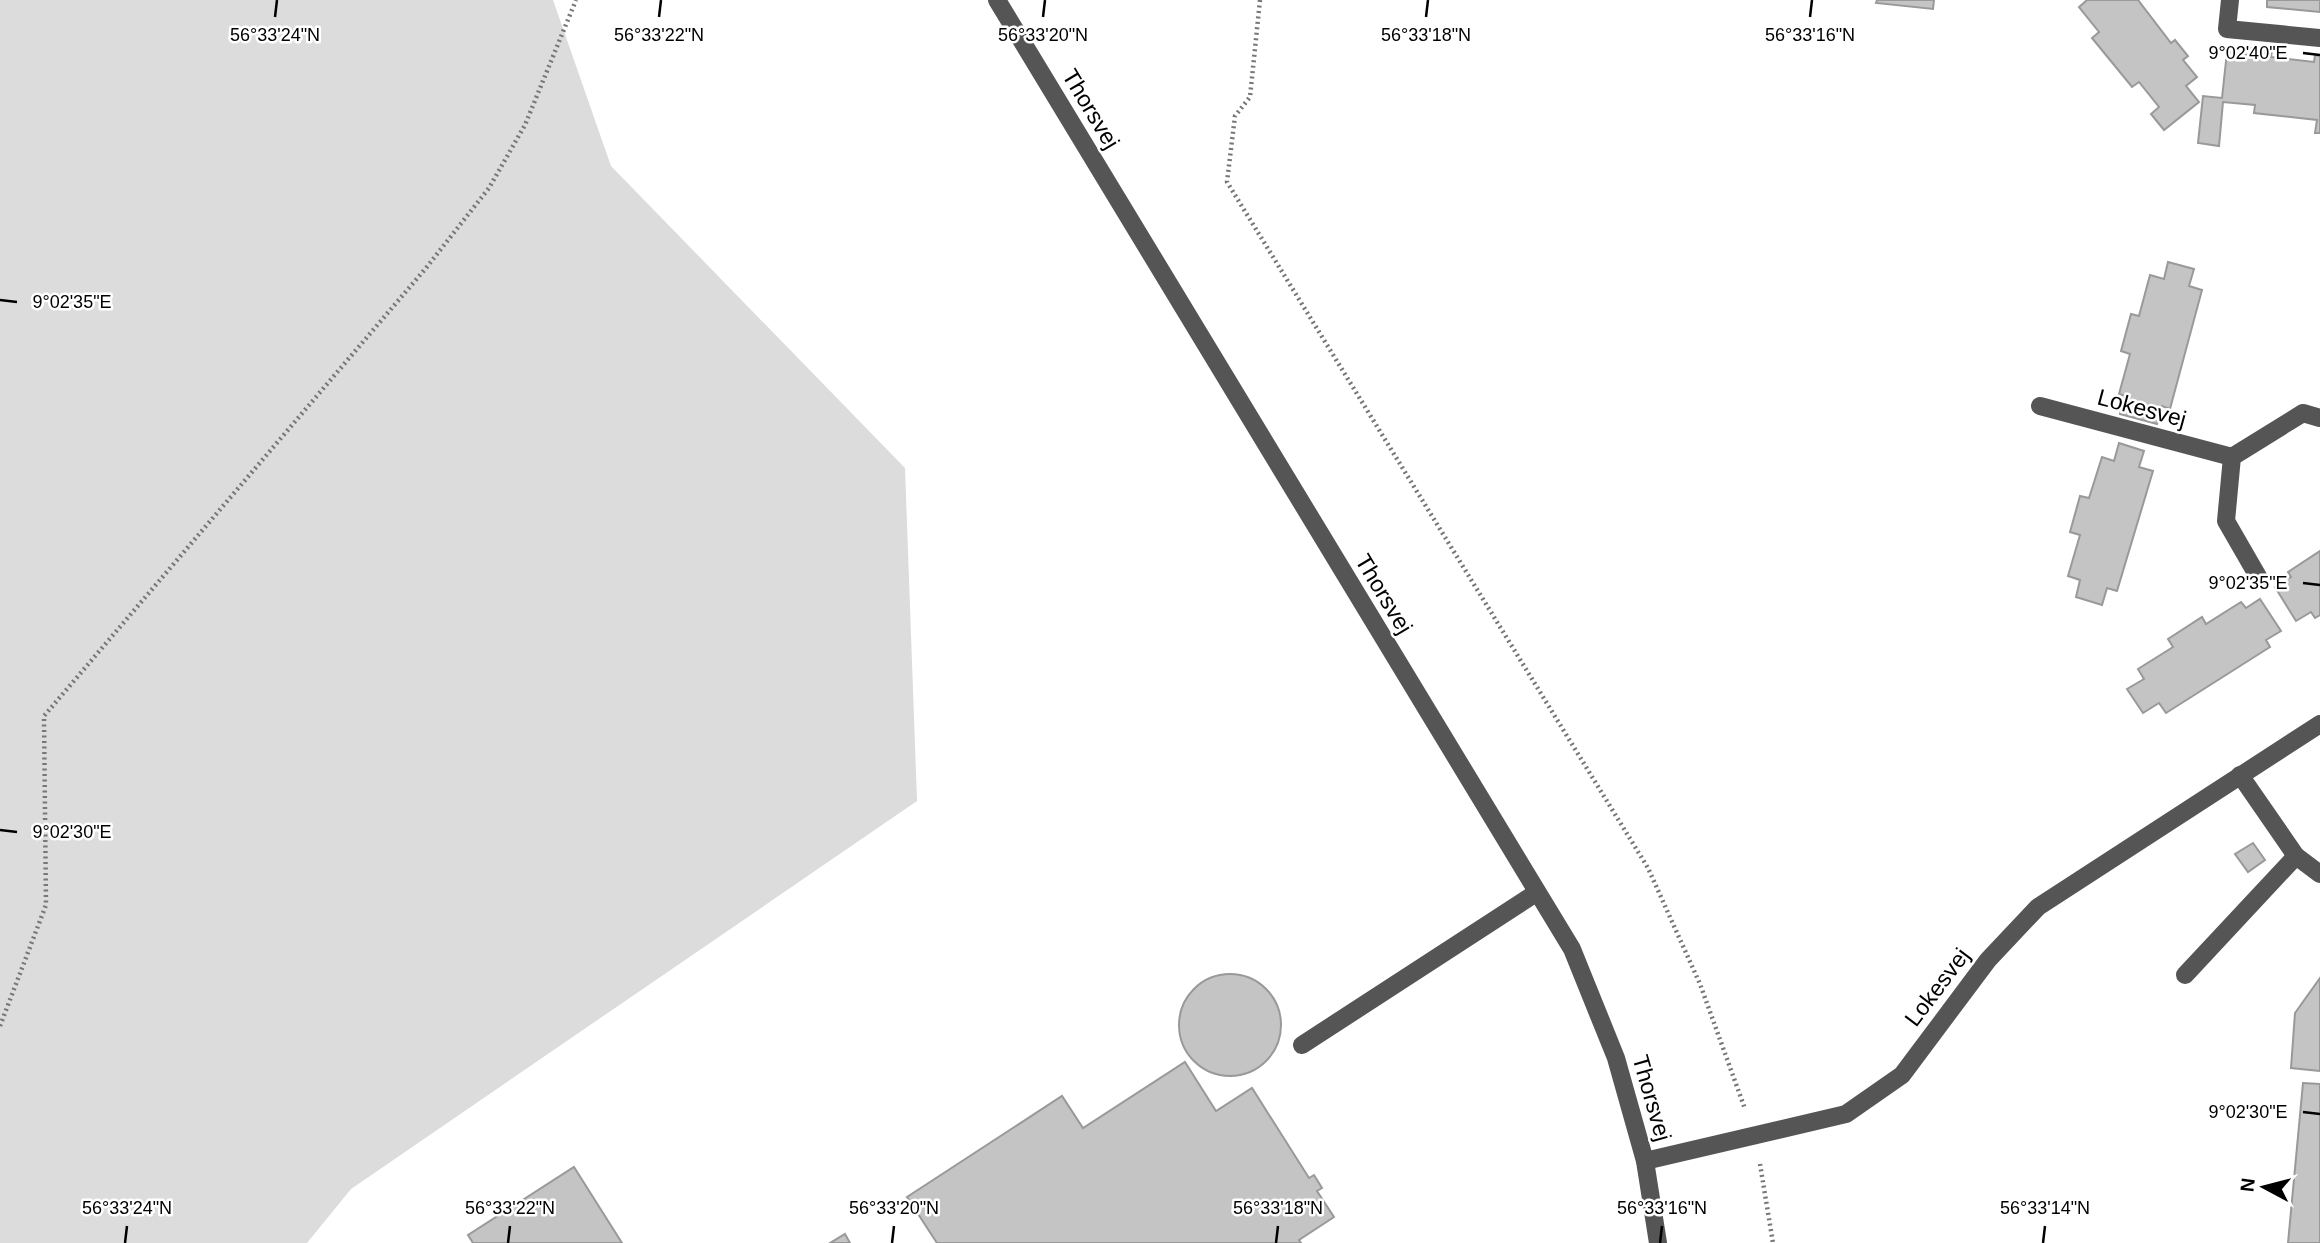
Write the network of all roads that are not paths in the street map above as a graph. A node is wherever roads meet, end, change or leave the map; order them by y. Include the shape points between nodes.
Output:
1 (997, 0) edge
2 (2230, 0) edge
3 (2320, 38) edge
4 (2040, 406) dead end
5 (2320, 418) edge
6 (2232, 457) junction
7 (2260, 580) dead end
8 (2320, 724) edge
9 (2240, 775) junction
10 (2296, 856) junction
11 (2320, 874) edge
12 (1536, 893) junction
13 (2185, 975) dead end
14 (1302, 1045) dead end
15 (1645, 1161) junction
16 (1658, 1243) edge

1 - 12 street, Thorsvej
2 - 3 street via 2227,29
4 - 6 street, Lokesvej
5 - 6 street via 2303,413
6 - 7 street via 2226,521
8 - 9 street, Lokesvej
9 - 10 street
9 - 15 street, Lokesvej via 2038,906 1987,960 1902,1075 1846,1114
10 - 11 street
10 - 13 street
12 - 14 street
12 - 15 street, Thorsvej via 1572,949 1611,1046
15 - 16 street, Thorsvej

